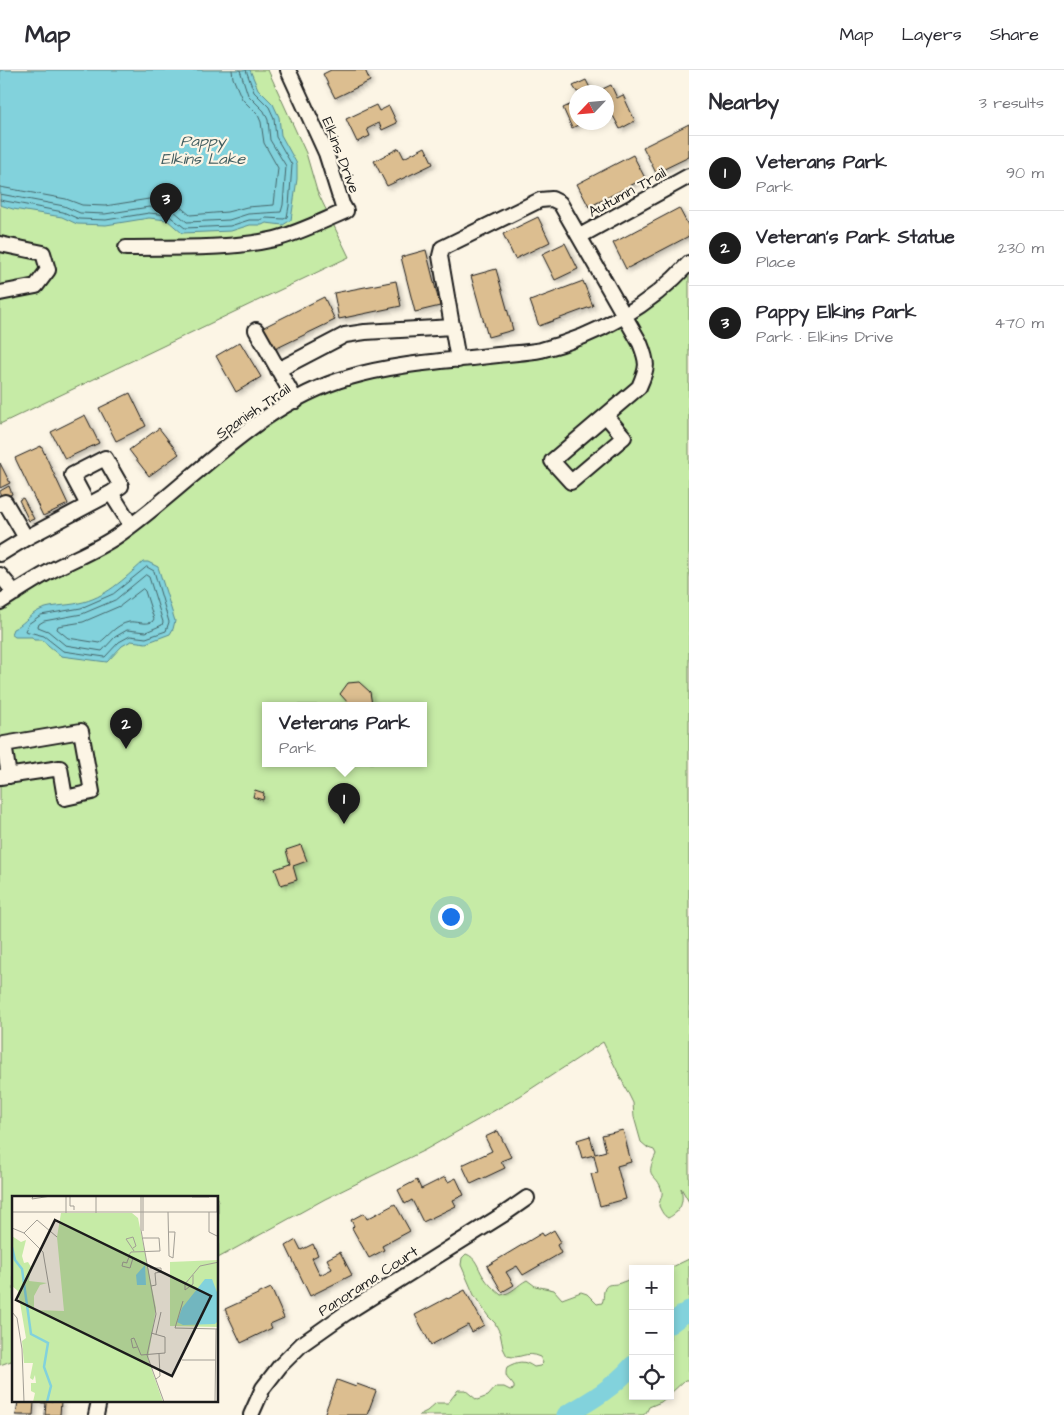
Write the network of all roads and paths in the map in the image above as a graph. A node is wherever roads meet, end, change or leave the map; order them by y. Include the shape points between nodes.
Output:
1 (288, 70) edge
2 (689, 176) edge
3 (580, 236) junction
4 (0, 244) edge
5 (126, 248) dead end
6 (689, 263) edge
7 (0, 292) edge
8 (624, 316) junction
9 (453, 327) junction
10 (256, 330) dead end
11 (458, 360) junction
12 (278, 370) junction
13 (296, 400) junction
14 (610, 412) junction
15 (111, 493) junction
16 (0, 504) edge
17 (88, 505) junction
18 (131, 525) junction
19 (26, 538) junction
20 (0, 554) edge
21 (0, 575) edge
22 (15, 593) junction
23 (0, 602) edge
24 (4, 776) edge
25 (527, 1198) dead end
26 (99, 1402) edge
27 (96, 1415) edge
28 (251, 1415) edge

1 - 5 street, Elkins Drive via 326,153 346,211 303,230 258,242
2 - 3 street, Autumn Trail
3 - 8 street
3 - 9 street via 560,203 547,198 446,245 440,256
4 - 7 street via 43,253 48,270 36,286
6 - 8 street, Spanish Trail via 652,298
8 - 11 street, Spanish Trail via 596,331 540,350
8 - 14 street via 646,358 645,372 638,387
9 - 11 street
9 - 12 street via 345,335
10 - 12 street
11 - 13 street, Spanish Trail via 387,367 348,377
12 - 13 street
13 - 18 street, Spanish Trail via 231,443
14 - 14 street via 552,461 571,482 624,437
15 - 17 street
15 - 17 street via 121,486 105,458 72,475
15 - 18 street
16 - 19 street via 5,502
17 - 19 street
18 - 22 street, Spanish Trail
19 - 20 street
21 - 22 street
22 - 23 street, Spanish Trail
24 - 24 street via 60,768 65,798 92,792 81,731 4,744
25 - 28 street, Panorama Court via 302,1344 263,1388
26 - 27 street

